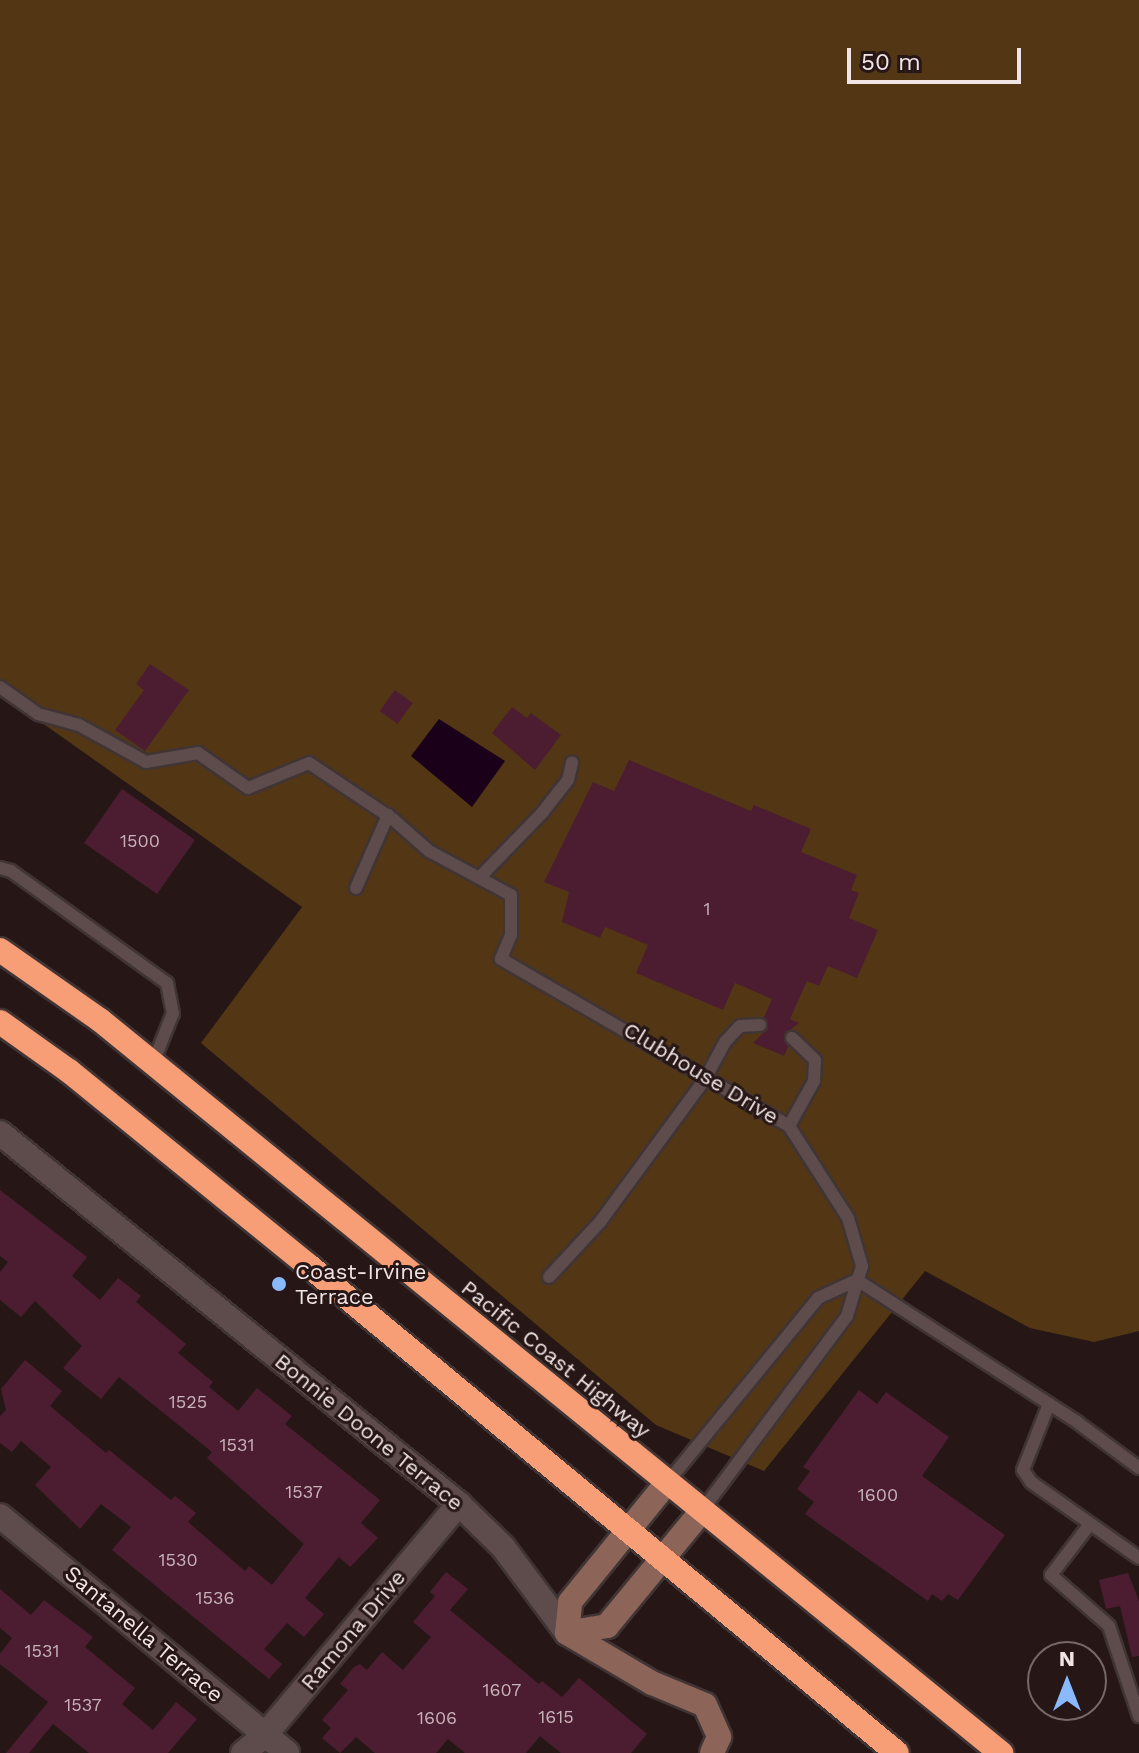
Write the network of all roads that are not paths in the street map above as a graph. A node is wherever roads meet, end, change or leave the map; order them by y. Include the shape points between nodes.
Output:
1 (0, 687) edge
2 (572, 762) dead end
3 (388, 815) junction
4 (0, 868) edge
5 (481, 876) junction
6 (356, 888) dead end
7 (0, 950) edge
8 (0, 1022) edge
9 (760, 1025) dead end
10 (792, 1038) dead end
11 (153, 1063) junction
12 (705, 1079) junction
13 (789, 1126) junction
14 (0, 1133) edge
15 (549, 1277) dead end
16 (857, 1280) junction
17 (1049, 1404) junction
18 (1139, 1468) edge
19 (666, 1484) junction
20 (459, 1504) junction
21 (701, 1512) junction
22 (0, 1516) edge
23 (1090, 1524) junction
24 (626, 1534) junction
25 (1139, 1558) edge
26 (663, 1562) junction
27 (567, 1633) junction
28 (1139, 1716) edge
29 (265, 1735) junction
30 (716, 1745) edge
31 (243, 1753) edge
32 (287, 1753) edge
33 (897, 1753) edge
34 (1001, 1753) edge

1 - 3 lane via 38,714 79,725 146,762 198,753 248,788 309,763
2 - 5 lane via 568,780 542,813
3 - 5 lane via 429,851
3 - 6 lane
4 - 11 lane via 167,983 173,1013
5 - 12 lane, Clubhouse Drive via 511,895 511,935 501,959
7 - 11 highway, Pacific Coast Highway
8 - 24 highway via 69,1071 309,1266
9 - 12 lane via 740,1026
10 - 13 lane via 815,1060 814,1081
11 - 19 highway, Pacific Coast Highway
12 - 13 lane, Clubhouse Drive
12 - 15 lane via 600,1222
13 - 16 lane, Clubhouse Drive via 859,1241 862,1266
14 - 20 street, Bonnie Doone Terrace
16 - 17 lane
16 - 19 lane via 818,1298
16 - 21 lane, Clubhouse Drive via 847,1316
17 - 18 lane
17 - 23 lane via 1023,1470 1031,1482
19 - 21 highway, Pacific Coast Highway
19 - 24 street
20 - 27 street, Bonnie Doone Terrace via 503,1547
20 - 29 street, Ramona Drive
21 - 26 street, Clubhouse Drive
21 - 34 highway, Pacific Coast Highway
22 - 29 street, Santanella Terrace
23 - 25 lane
23 - 28 lane via 1051,1575 1109,1626
24 - 26 highway
24 - 27 street via 570,1602
26 - 27 street, Clubhouse Drive via 607,1626
26 - 33 highway
27 - 30 street, Bonnie Doone Terrace via 652,1683 705,1705
29 - 31 street, Ramona Drive
29 - 32 street, Santanella Terrace

